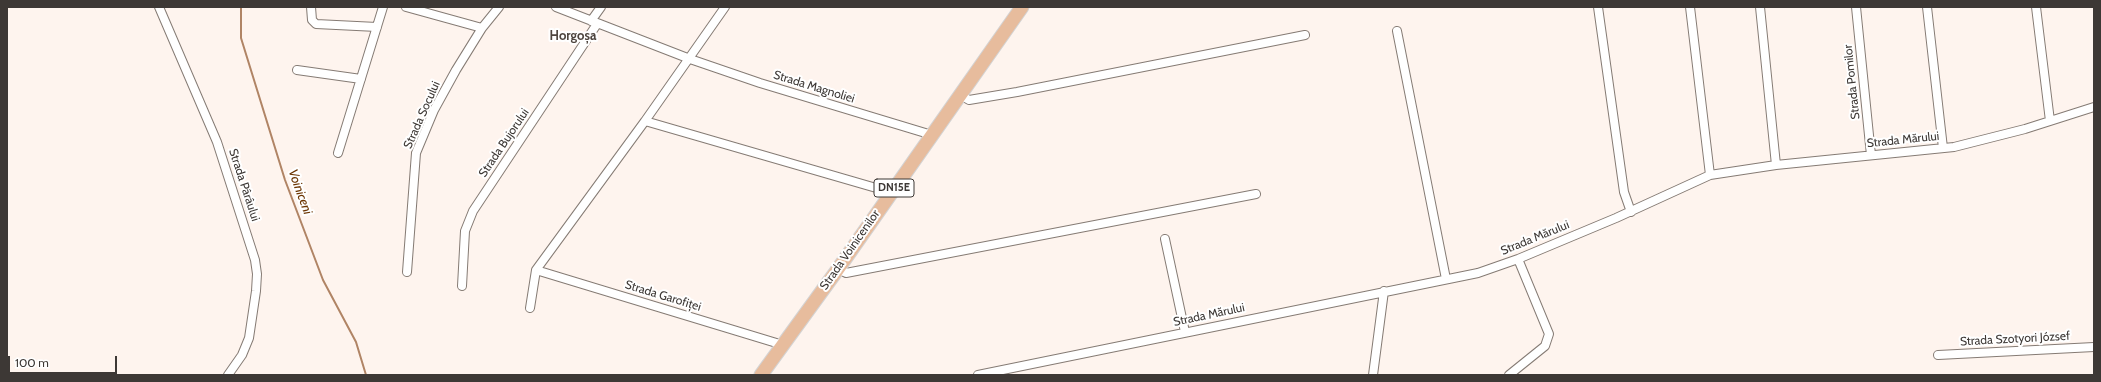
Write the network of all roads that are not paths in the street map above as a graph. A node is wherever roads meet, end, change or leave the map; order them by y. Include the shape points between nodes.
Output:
1 (159, 7) edge
2 (311, 7) edge
3 (383, 7) edge
4 (406, 7) edge
5 (499, 7) edge
6 (556, 7) edge
7 (601, 7) edge
8 (725, 7) edge
9 (1022, 7) edge
10 (1598, 7) edge
11 (1690, 7) edge
12 (1760, 7) edge
13 (1856, 7) edge
14 (1927, 7) edge
15 (2036, 7) edge
16 (594, 22) junction
17 (377, 27) junction
18 (482, 28) junction
19 (1396, 31) dead end
20 (1304, 35) dead end
21 (690, 59) junction
22 (297, 70) dead end
23 (361, 79) junction
24 (960, 95) junction
25 (2094, 107) edge
26 (645, 121) junction
27 (2050, 121) junction
28 (932, 135) junction
29 (1943, 148) junction
30 (338, 153) dead end
31 (1871, 155) junction
32 (1776, 165) junction
33 (1710, 175) junction
34 (890, 192) junction
35 (1256, 194) dead end
36 (1631, 212) junction
37 (1164, 238) dead end
38 (1518, 259) junction
39 (838, 269) junction
40 (536, 270) junction
41 (407, 272) dead end
42 (1446, 279) junction
43 (462, 286) dead end
44 (1384, 292) junction
45 (530, 308) dead end
46 (1185, 332) junction
47 (783, 345) junction
48 (2094, 346) edge
49 (1938, 355) dead end
50 (765, 373) edge
51 (228, 375) edge
52 (978, 375) edge
53 (1373, 375) edge
54 (1509, 375) edge

1 - 51 street, Strada Pârâului via 217,142 255,260 256,299 250,338
2 - 17 street via 312,20 316,24
3 - 17 street
4 - 18 street
5 - 18 street, Strada Socului
6 - 16 street, Strada Magnoliei
7 - 16 street, Strada Bujorului
8 - 21 street
9 - 24 main road, Strada Voinicenilor / DN15E
10 - 36 street via 1624,192
11 - 33 street
12 - 32 street
13 - 31 street, Strada Pomilor
14 - 29 street
15 - 27 street
16 - 21 street, Strada Magnoliei
16 - 43 street, Strada Bujorului via 473,211 465,231
17 - 23 street
18 - 41 street, Strada Socului via 434,110 416,153
19 - 42 street
20 - 24 street via 1017,92 969,100
21 - 26 street
21 - 28 street, Strada Magnoliei
22 - 23 street
23 - 30 street
24 - 28 main road, Strada Voinicenilor / DN15E
25 - 27 street, Strada Mărului
26 - 34 street
26 - 40 street
27 - 29 street, Strada Mărului
28 - 34 main road, Strada Voinicenilor / DN15E
29 - 31 street, Strada Mărului
31 - 32 street, Strada Mărului
32 - 33 street, Strada Mărului
33 - 36 street, Strada Mărului
34 - 39 main road, Strada Voinicenilor / DN15E
35 - 39 street via 846,273
36 - 38 street, Strada Mărului
37 - 46 street
38 - 42 street, Strada Mărului via 1478,273
38 - 54 street via 1549,334 1545,346
39 - 47 main road, Strada Voinicenilor / DN15E
40 - 45 street
40 - 47 street, Strada Garofiței
42 - 44 street, Strada Mărului
44 - 46 street, Strada Mărului
44 - 53 street
46 - 52 street, Strada Mărului
47 - 50 main road, Strada Voinicenilor / DN15E
48 - 49 street, Strada Szotyori József

